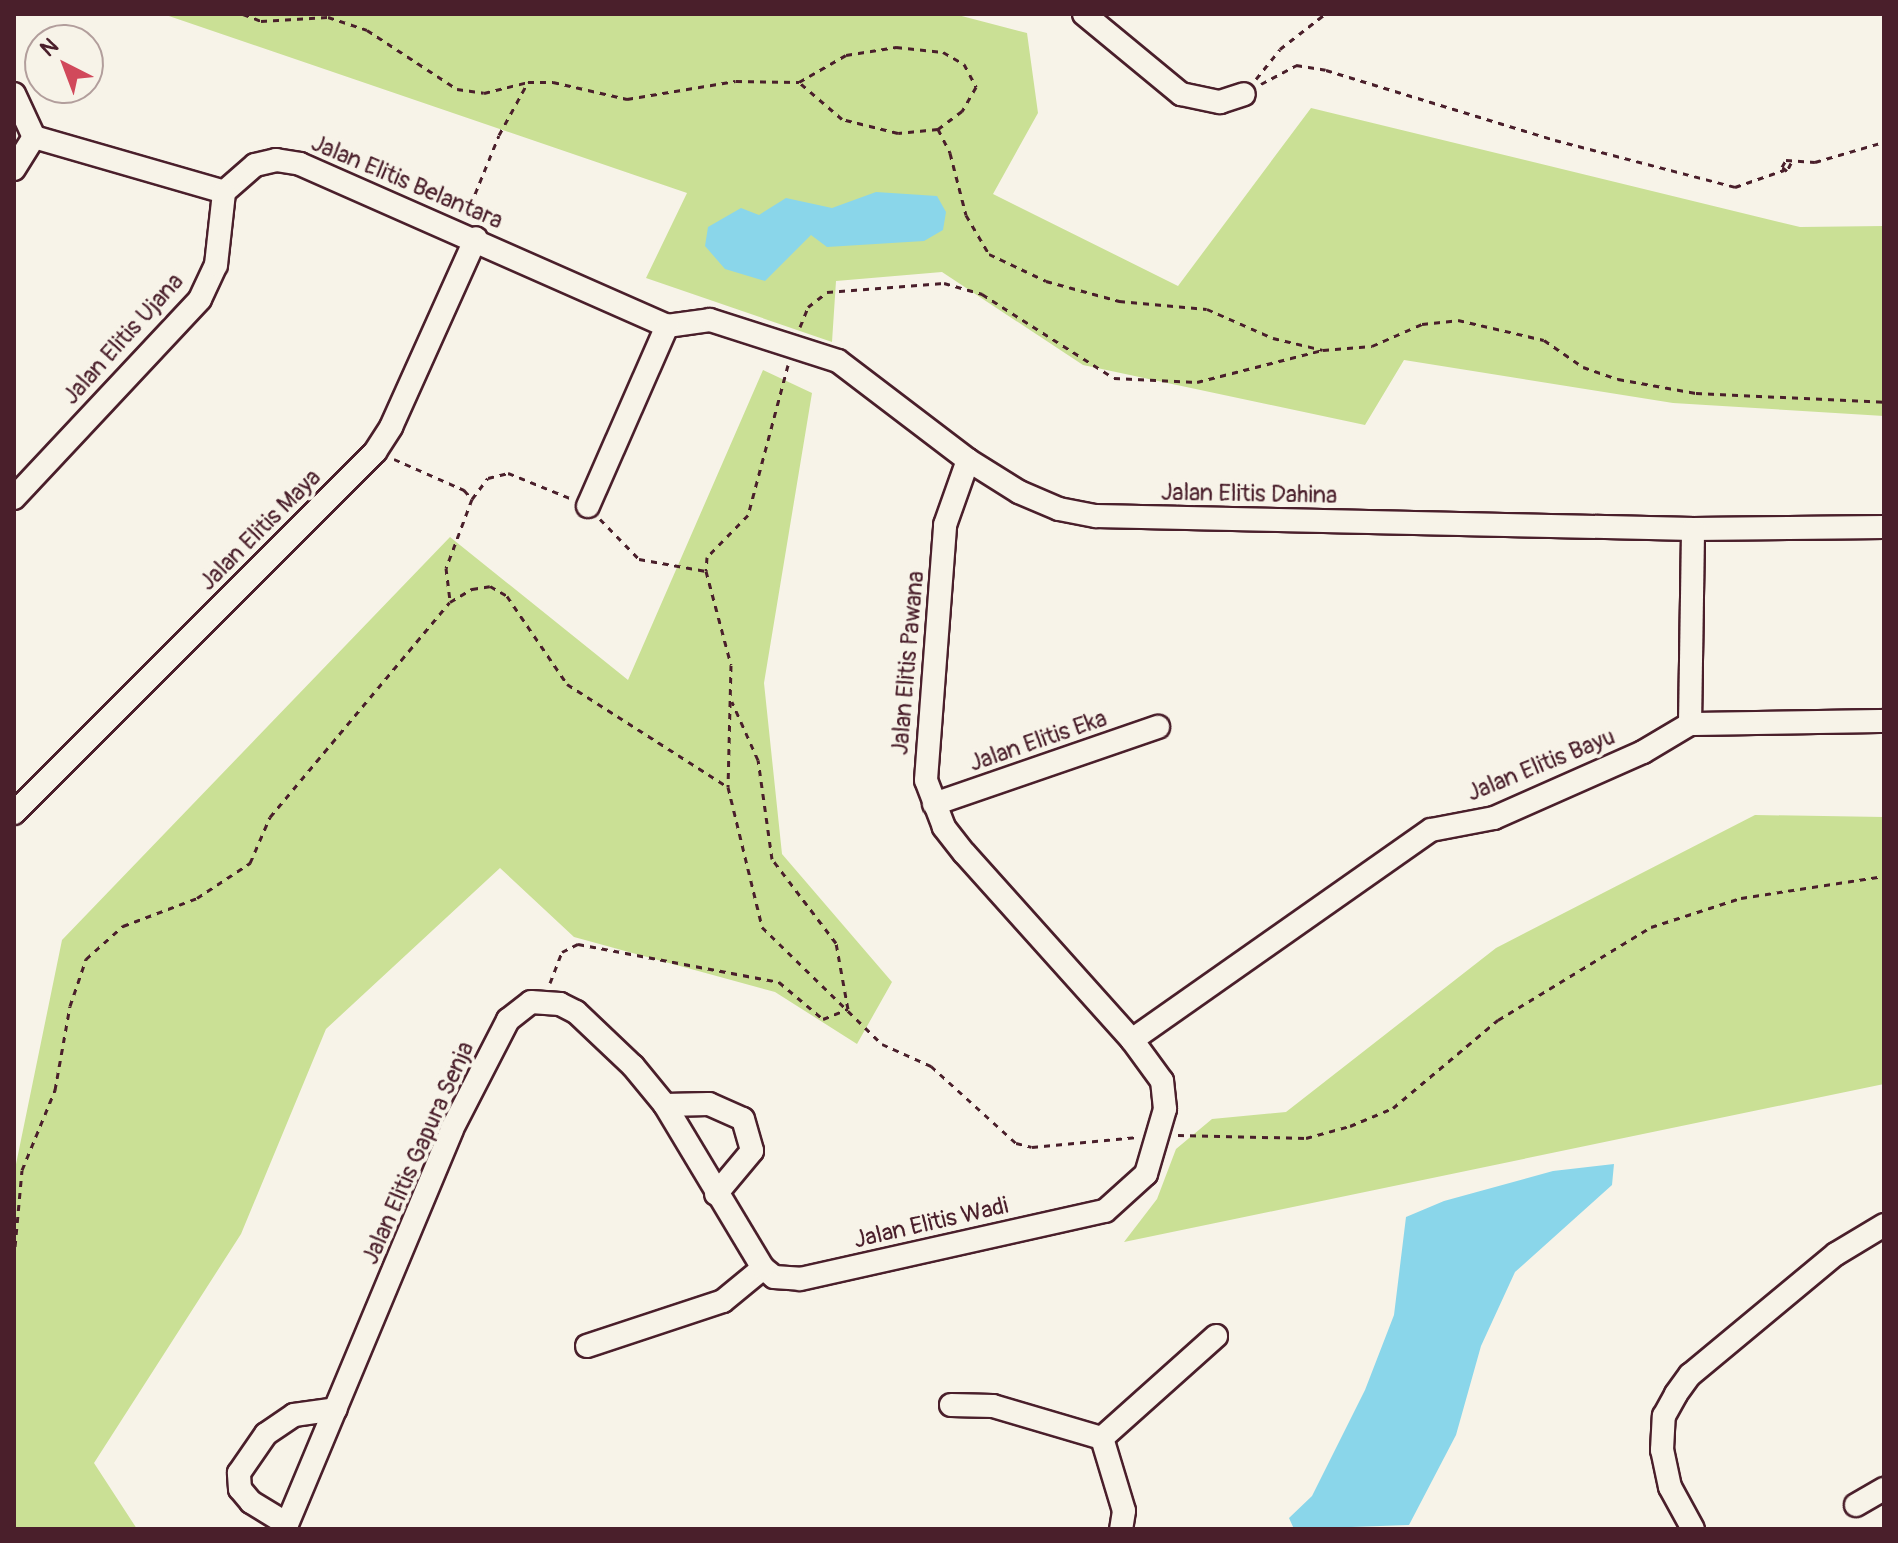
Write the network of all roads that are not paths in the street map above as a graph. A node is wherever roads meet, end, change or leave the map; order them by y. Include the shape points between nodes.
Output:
1 (1084, 14) edge
2 (14, 94) edge
3 (1244, 94) road end
4 (34, 137) junction
5 (14, 169) edge
6 (224, 192) junction
7 (471, 236) junction
8 (667, 326) junction
9 (968, 460) junction
10 (14, 498) edge
11 (588, 506) road end
12 (1884, 527) edge
13 (1693, 529) junction
14 (1884, 721) edge
15 (1690, 724) junction
16 (1158, 727) dead end
17 (934, 804) junction
18 (14, 813) edge
19 (1132, 1040) junction
20 (665, 1105) junction
21 (716, 1194) junction
22 (1884, 1225) edge
23 (763, 1268) junction
24 (1216, 1336) dead end
25 (587, 1346) dead end
26 (951, 1405) dead end
27 (336, 1409) junction
28 (1102, 1438) junction
29 (1884, 1489) edge
30 (1856, 1505) dead end
31 (286, 1527) edge
32 (1121, 1529) edge
33 (1693, 1529) edge

1 - 3 street via 1181,94 1220,102
2 - 4 street
4 - 5 street
4 - 6 street
6 - 7 street, Jalan Elitis Belantara via 255,165 276,160 300,164
6 - 10 street, Jalan Elitis Ujana via 216,265 200,299
7 - 8 street, Jalan Elitis Belantara
7 - 18 street, Jalan Elitis Maya via 391,427 375,452
8 - 9 street, Jalan Elitis Dahina via 710,320 854,370
8 - 11 street
9 - 13 street, Jalan Elitis Dahina via 1059,509 1096,516
9 - 17 street, Jalan Elitis Pawana via 945,525 924,755
12 - 13 street, Jalan Elitis Dahina
13 - 15 street
14 - 15 street, Jalan Elitis Bayu
15 - 19 street, Jalan Elitis Bayu via 1643,752 1494,818 1431,830
16 - 17 street, Jalan Elitis Eka
17 - 19 street, Jalan Elitis Pawana via 964,853
19 - 23 street, Jalan Elitis Wadi via 1162,1081 1165,1109 1146,1174 1105,1211 800,1279 774,1277
20 - 21 street
20 - 21 street via 709,1104 743,1119 752,1151
20 - 27 street, Jalan Elitis Gapura Senja via 576,1012 543,1001 520,1010 499,1036 452,1129
21 - 23 street
22 - 33 street via 1836,1254 1690,1375 1676,1394 1664,1416 1662,1450 1670,1487
23 - 25 street via 723,1301
24 - 28 street
26 - 28 street via 993,1406
27 - 31 street, Jalan Elitis Gapura Senja
27 - 31 street, Jalan Elitis Gapura Senja via 294,1415 266,1434 239,1473 240,1489 251,1502
28 - 32 street via 1124,1511
29 - 30 street

